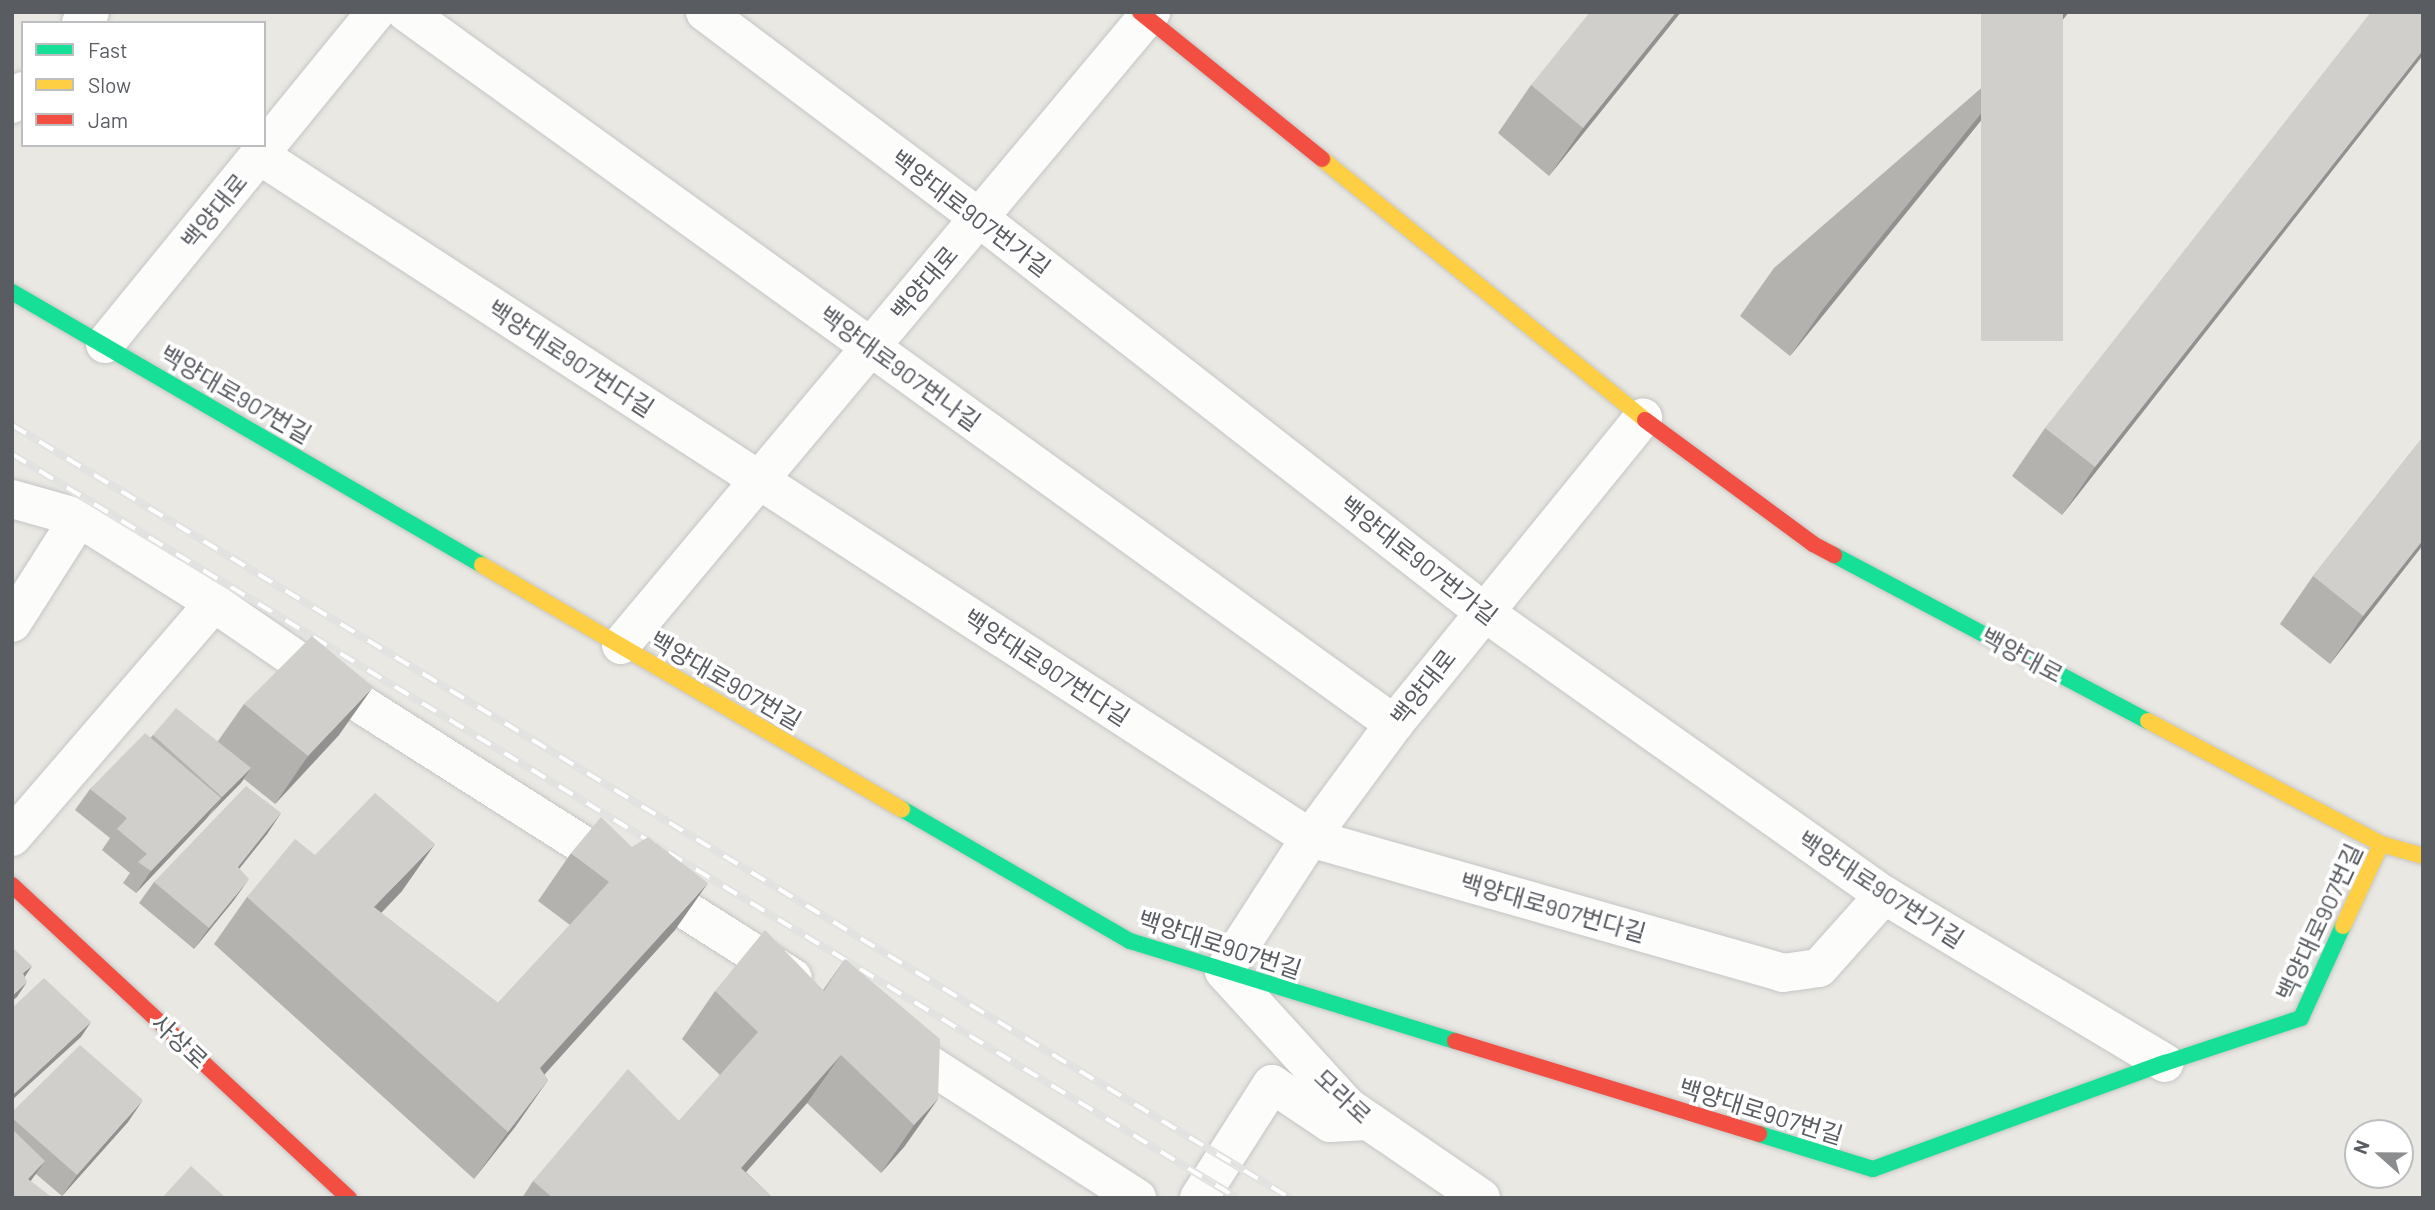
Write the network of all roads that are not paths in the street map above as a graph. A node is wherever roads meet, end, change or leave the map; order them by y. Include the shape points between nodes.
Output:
1 (376, 12) edge
2 (406, 12) edge
3 (705, 12) edge
4 (1146, 14) edge
5 (266, 146) edge
6 (266, 147) edge
7 (259, 155) junction
8 (979, 218) junction
9 (12, 292) edge
10 (105, 344) junction
11 (870, 347) junction
12 (1643, 418) junction
13 (758, 479) junction
14 (12, 499) edge
15 (79, 518) junction
16 (214, 603) junction
17 (1483, 611) junction
18 (12, 623) edge
19 (621, 645) junction
20 (1394, 724) junction
21 (12, 837) edge
22 (1310, 838) junction
23 (2381, 844) junction
24 (2423, 856) edge
25 (13, 887) edge
26 (1884, 895) junction
27 (1224, 971) junction
28 (825, 998) edge
29 (860, 1021) edge
30 (2165, 1063) junction
31 (1368, 1121) junction
32 (349, 1198) edge
33 (1137, 1198) edge
34 (1199, 1198) edge
35 (1481, 1198) edge

1 - 5 street, 백양대로
2 - 11 street, 백양대로907번나길
3 - 8 street, 백양대로907번가길
4 - 8 street, 백양대로
4 - 12 street, 백양대로
6 - 7 street, 백양대로
7 - 10 street, 백양대로
7 - 13 street, 백양대로907번다길
8 - 11 street, 백양대로
8 - 17 street, 백양대로907번가길
9 - 10 street, 백양대로907번길
10 - 19 street, 백양대로907번길
11 - 13 street, 백양대로
11 - 20 street, 백양대로907번나길
12 - 17 street, 백양대로
12 - 23 street, 백양대로 via 1812,544
13 - 19 street, 백양대로
13 - 22 street, 백양대로907번다길
14 - 15 street
15 - 16 street
15 - 18 street
16 - 21 street
16 - 28 street via 367,708
17 - 20 street, 백양대로
17 - 26 street, 백양대로907번가길
19 - 27 street, 백양대로907번길 via 1130,941
20 - 22 street, 백양대로
22 - 26 street, 백양대로907번다길 via 1783,973 1819,968
22 - 27 street, 백양대로
23 - 24 street, 백양대로
23 - 30 street, 백양대로907번길 via 2301,1018
25 - 32 street, 사상로
26 - 30 street, 백양대로907번가길
27 - 30 street, 백양대로907번길 via 1873,1169
27 - 31 street, 모라로 via 1348,1107
29 - 33 street
31 - 34 street via 1330,1123 1272,1084
31 - 35 street, 모라로

